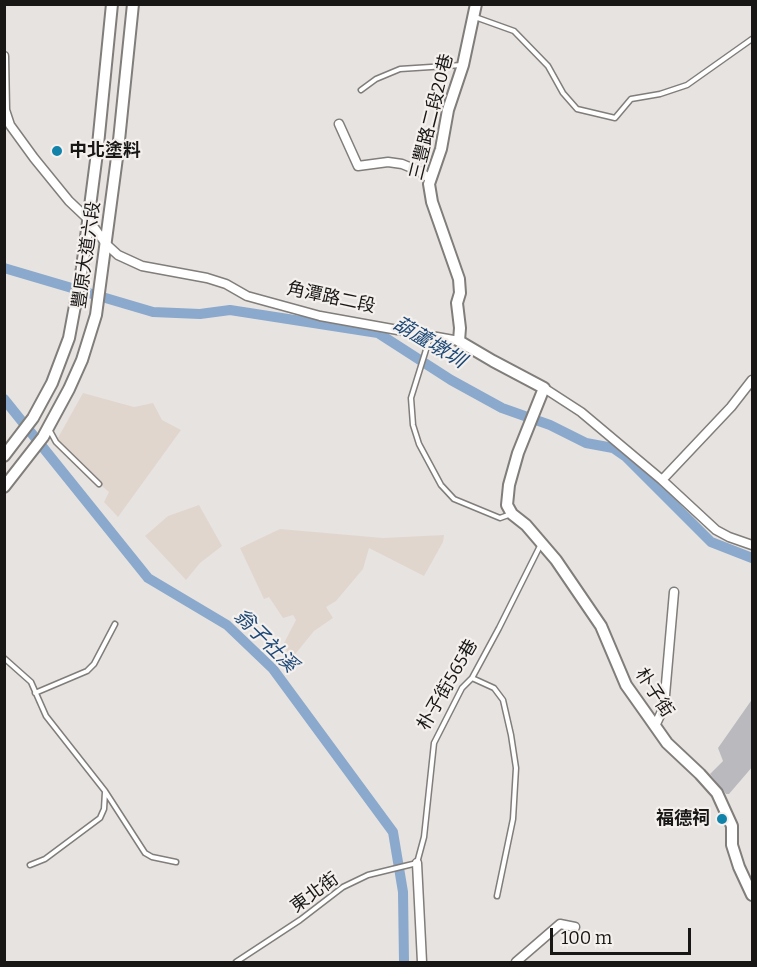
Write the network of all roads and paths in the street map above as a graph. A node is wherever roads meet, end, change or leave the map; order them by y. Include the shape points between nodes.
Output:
1 (112, 4) edge
2 (133, 4) edge
3 (476, 4) edge
4 (474, 17) junction
5 (753, 39) edge
6 (4, 56) edge
7 (463, 65) junction
8 (361, 90) dead end
9 (339, 124) dead end
10 (430, 179) junction
11 (88, 219) junction
12 (106, 244) junction
13 (431, 335) junction
14 (459, 341) junction
15 (753, 380) edge
16 (544, 388) junction
17 (45, 432) junction
18 (4, 456) edge
19 (662, 480) junction
20 (99, 484) dead end
21 (4, 487) edge
22 (512, 513) junction
23 (542, 542) junction
24 (753, 545) edge
25 (674, 592) dead end
26 (115, 624) dead end
27 (4, 658) edge
28 (472, 678) junction
29 (35, 693) junction
30 (655, 726) junction
31 (105, 791) junction
32 (176, 862) dead end
33 (415, 863) junction
34 (30, 865) dead end
35 (753, 895) edge
36 (497, 896) dead end
37 (575, 927) dead end
38 (236, 963) edge
39 (422, 963) edge
40 (516, 963) edge

1 - 11 street, 豐原大道六段
2 - 12 street, 豐原大道六段
3 - 4 street, 三豐路二段20巷
4 - 5 lane via 514,31 548,66 562,93 577,109 615,118 631,99 687,85
4 - 7 street, 三豐路二段20巷
6 - 11 street, 角潭路二段 via 5,110 10,125 69,201
7 - 8 lane via 400,69
7 - 10 street, 三豐路二段20巷
9 - 10 street via 358,166 402,164
10 - 14 street, 三豐路二段20巷 via 432,201 459,279
11 - 12 street, 角潭路二段
11 - 18 street, 豐原大道六段 via 75,310 60,366 33,418
12 - 13 street, 角潭路二段 via 118,255 142,266 207,278 247,296 320,316
12 - 17 street, 豐原大道六段 via 96,313 82,360
13 - 14 street, 角潭路二段
13 - 22 lane via 411,398 419,444 441,485 454,499 500,518
14 - 16 street, 角潭路二段
15 - 19 street
16 - 19 street, 角潭路二段 via 581,412
16 - 22 street via 509,485 507,505
17 - 20 lane
17 - 21 street, 豐原大道六段
19 - 24 street, 角潭路二段 via 716,530
22 - 23 street, 朴子街
23 - 28 lane, 朴子街565巷
23 - 30 street, 朴子街 via 601,626 626,686
25 - 30 street via 664,707
26 - 29 lane via 87,671
27 - 29 lane via 31,682
28 - 33 lane, 朴子街565巷 via 462,688 434,743 424,837
28 - 36 lane via 494,688 502,700 516,768 513,819
29 - 31 lane via 46,716
30 - 35 street, 朴子街 via 717,793 732,826 732,844 739,867
31 - 32 lane via 145,853
31 - 34 lane via 100,818 45,859
33 - 38 lane, 東北街 via 368,875 343,887
33 - 39 street, 朴子街565巷
37 - 40 street via 560,924

